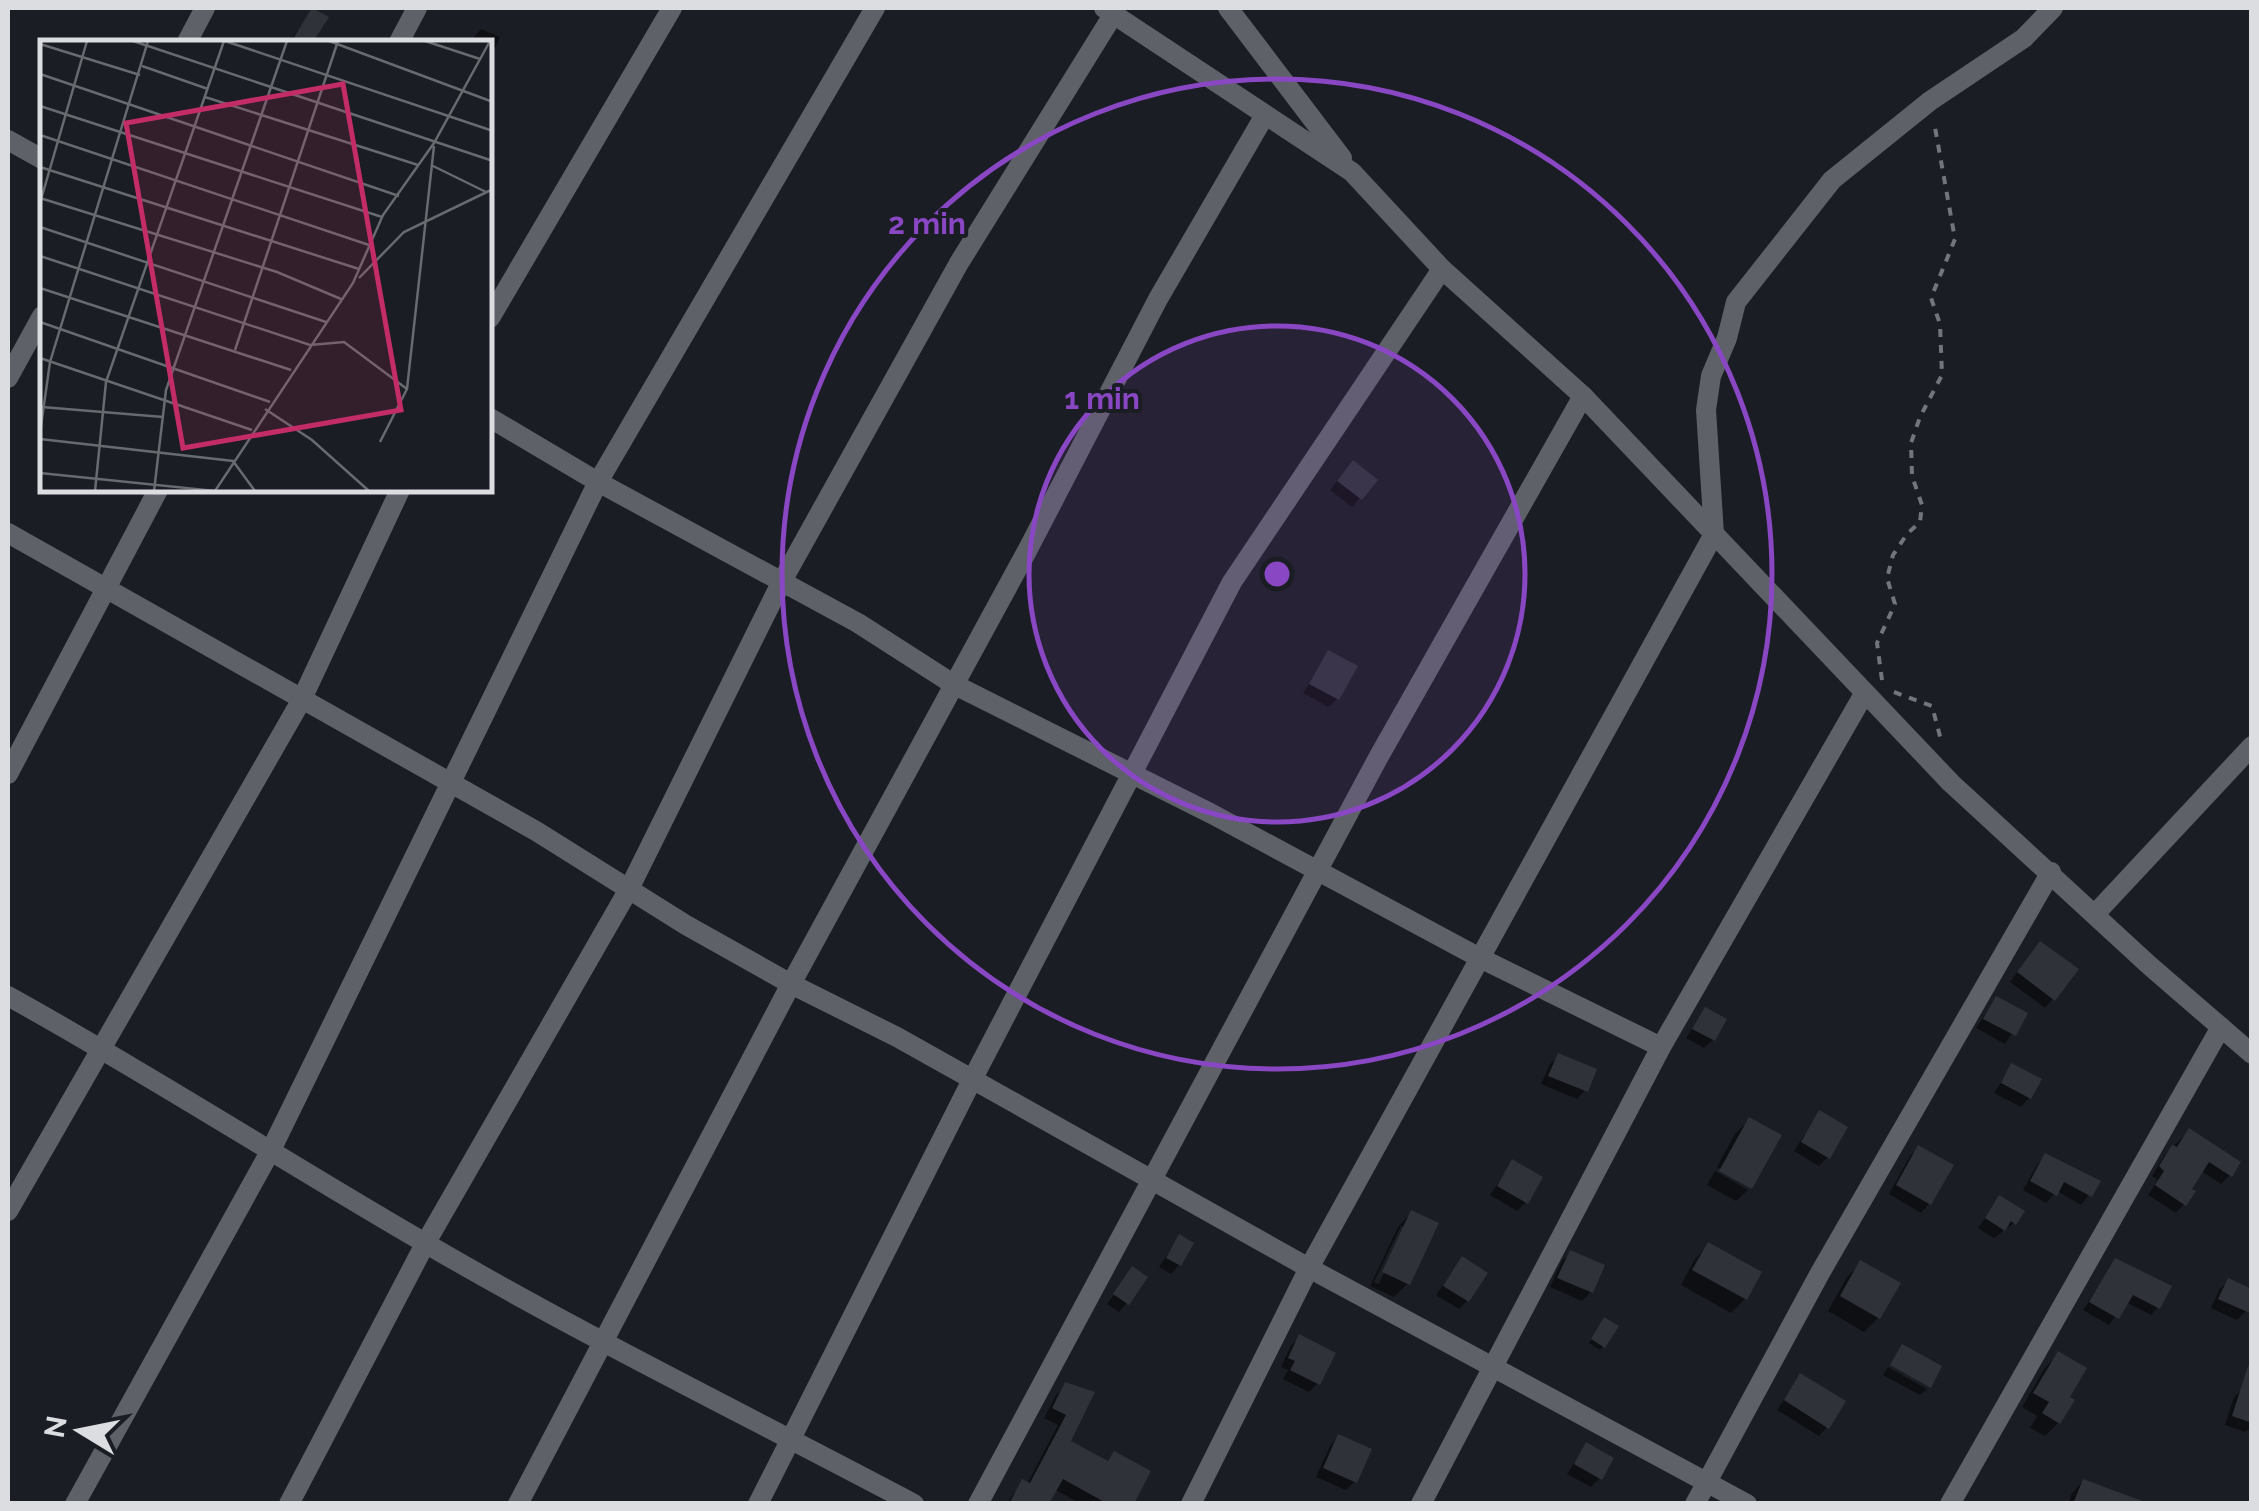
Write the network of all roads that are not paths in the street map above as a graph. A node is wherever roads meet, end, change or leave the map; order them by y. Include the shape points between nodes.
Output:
1 (205, 8) edge
2 (417, 8) edge
3 (672, 8) edge
4 (875, 8) edge
5 (1228, 8) edge
6 (2053, 8) edge
7 (1108, 11) edge
8 (189, 40) edge
9 (400, 40) edge
10 (1265, 115) junction
11 (8, 140) edge
12 (40, 158) edge
13 (1352, 172) junction
14 (1442, 269) junction
15 (492, 315) edge
16 (40, 320) edge
17 (8, 378) edge
18 (1583, 396) junction
19 (492, 419) edge
20 (598, 482) junction
21 (157, 492) edge
22 (399, 492) edge
23 (8, 533) edge
24 (1714, 534) junction
25 (781, 582) junction
26 (104, 586) junction
27 (953, 684) junction
28 (1864, 694) junction
29 (301, 701) junction
30 (2252, 746) edge
31 (8, 774) edge
32 (1133, 774) junction
33 (450, 784) junction
34 (1317, 872) junction
35 (2051, 872) junction
36 (629, 889) junction
37 (2095, 914) junction
38 (1480, 958) junction
39 (791, 984) junction
40 (8, 996) edge
41 (2221, 1027) junction
42 (1660, 1047) junction
43 (102, 1048) junction
44 (2252, 1054) edge
45 (972, 1080) junction
46 (270, 1150) junction
47 (1154, 1179) junction
48 (8, 1212) edge
49 (426, 1244) junction
50 (1309, 1268) junction
51 (604, 1343) junction
52 (1496, 1367) junction
53 (793, 1440) junction
54 (1707, 1481) junction
55 (74, 1504) edge
56 (290, 1504) edge
57 (518, 1504) edge
58 (758, 1504) edge
59 (914, 1504) edge
60 (978, 1504) edge
61 (1191, 1504) edge
62 (1422, 1504) edge
63 (1695, 1504) edge
64 (1747, 1504) edge
65 (1950, 1504) edge

1 - 8 street
2 - 9 street
3 - 15 street
4 - 20 street
5 - 13 street
6 - 24 street via 2024,38 1832,180 1736,302 1706,410
7 - 10 street
7 - 25 street
10 - 13 street
10 - 27 street via 1158,299
11 - 12 street
13 - 14 street
14 - 18 street
14 - 32 street via 1232,582
16 - 17 street
18 - 24 street
18 - 34 street
19 - 20 street
20 - 25 street
20 - 33 street
21 - 26 street
22 - 29 street
23 - 26 street
24 - 28 street
24 - 38 street
25 - 27 street
25 - 36 street
26 - 29 street
26 - 31 street
27 - 32 street
27 - 39 street
28 - 35 street
28 - 42 street
29 - 33 street
29 - 43 street
30 - 37 street
32 - 34 street
32 - 45 street
33 - 36 street
33 - 46 street
34 - 38 street
34 - 47 street
35 - 37 street
35 - 54 street
36 - 39 street
36 - 49 street
37 - 41 street
38 - 42 street
38 - 50 street
39 - 45 street
39 - 51 street
40 - 43 street
41 - 44 street
41 - 65 street
42 - 52 street
43 - 46 street
43 - 48 street
45 - 47 street
45 - 53 street
46 - 49 street
46 - 55 street
47 - 50 street
47 - 60 street
49 - 51 street
49 - 56 street
50 - 52 street
50 - 61 street
51 - 53 street
51 - 57 street
52 - 54 street
52 - 62 street
53 - 58 street
53 - 59 street
54 - 63 street
54 - 64 street

